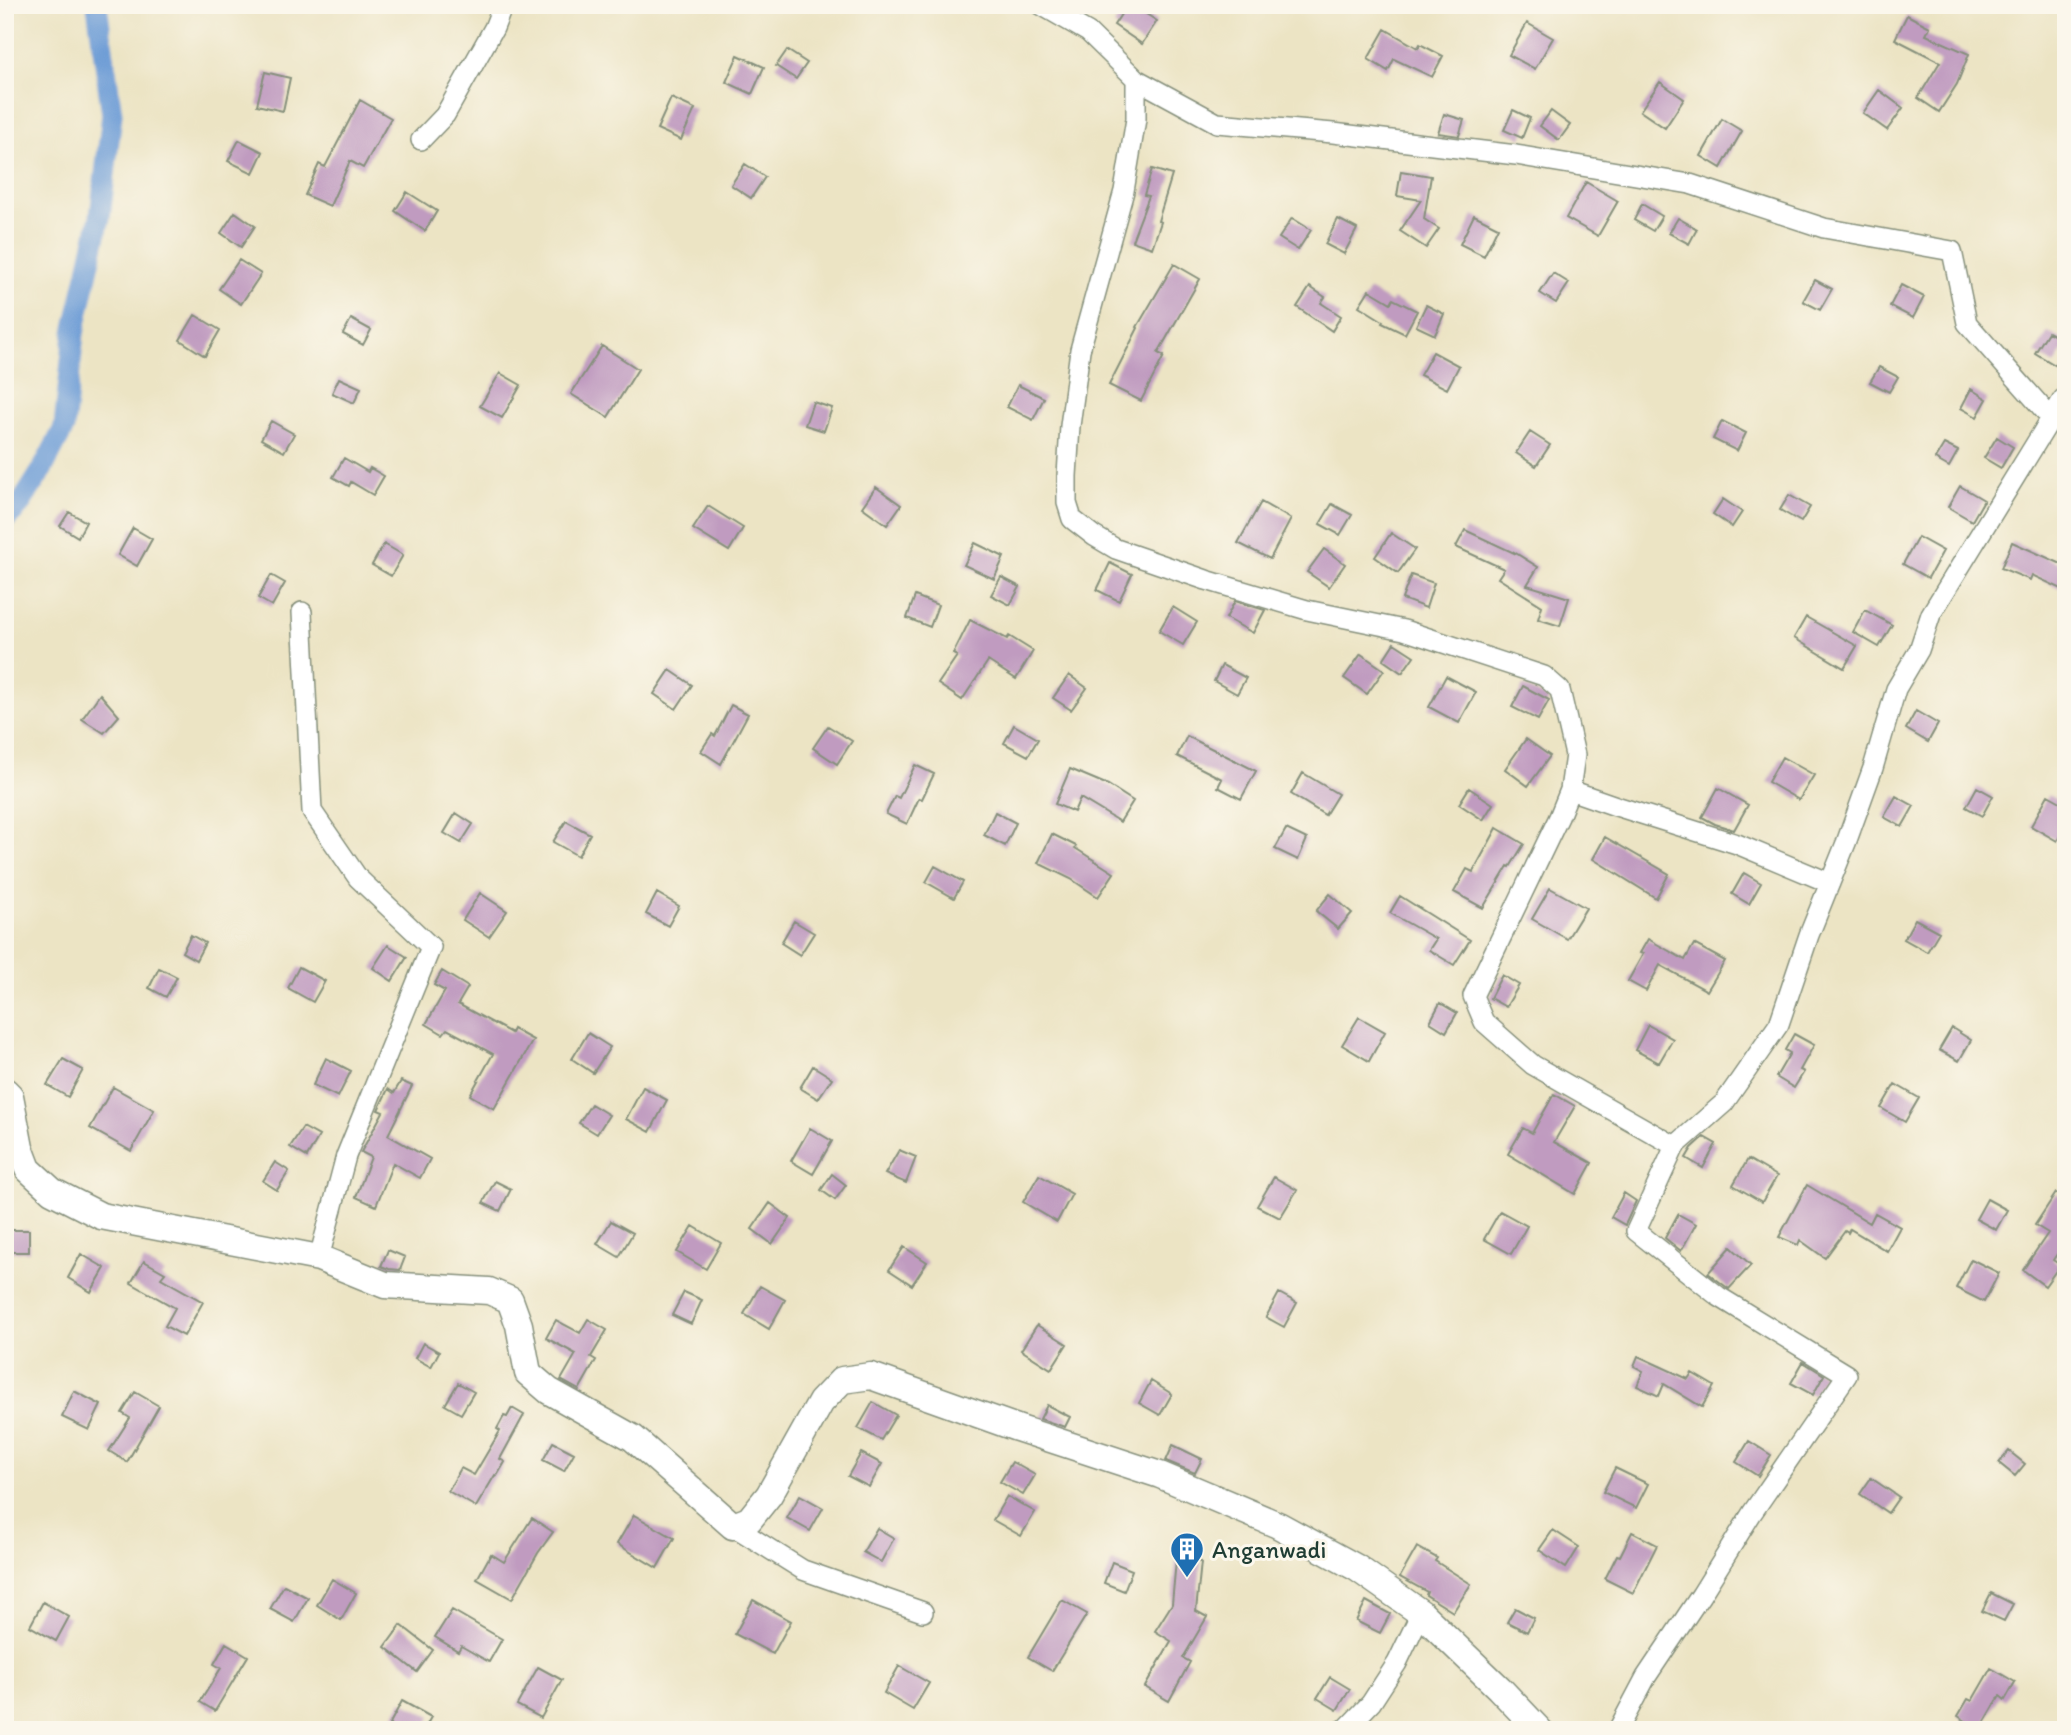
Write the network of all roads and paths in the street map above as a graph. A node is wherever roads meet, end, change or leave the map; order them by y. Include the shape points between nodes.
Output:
1 (503, 5) edge
2 (1041, 5) edge
3 (1136, 79) junction
4 (421, 140) dead end
5 (2066, 400) edge
6 (2052, 419) junction
7 (302, 612) dead end
8 (1570, 790) junction
9 (1830, 883) junction
10 (5, 1091) edge
11 (1675, 1146) junction
12 (319, 1258) junction
13 (733, 1526) junction
14 (923, 1612) dead end
15 (1421, 1613) junction
16 (1342, 1730) edge
17 (1539, 1730) edge
18 (1618, 1730) edge

1 - 4 street via 444,115
2 - 3 street via 1088,32
3 - 6 street via 1217,123 1334,132 1516,155 1690,184 1824,228 1952,251 1967,323
3 - 8 street via 1136,119 1124,191 1080,350 1067,476 1066,503 1072,520 1116,548 1206,580 1307,610 1404,630 1544,676 1560,690 1575,755
5 - 6 street
6 - 9 street via 1931,614 1919,650 1896,689 1873,768
7 - 12 street via 312,811 358,878 431,947 346,1156
8 - 9 street via 1737,844
8 - 11 street via 1473,996 1484,1022 1533,1065
9 - 11 street via 1779,1024 1724,1103
10 - 12 street via 28,1169 52,1191 101,1216
11 - 18 street via 1636,1231 1718,1297 1847,1375 1646,1677
12 - 13 street via 385,1285 489,1291 510,1300 528,1373 549,1391 633,1438
13 - 14 street via 803,1570
13 - 15 street via 748,1520 769,1494 821,1402 842,1380 871,1376 1160,1475 1278,1525 1357,1568
15 - 16 street via 1398,1663 1371,1703
15 - 17 street

